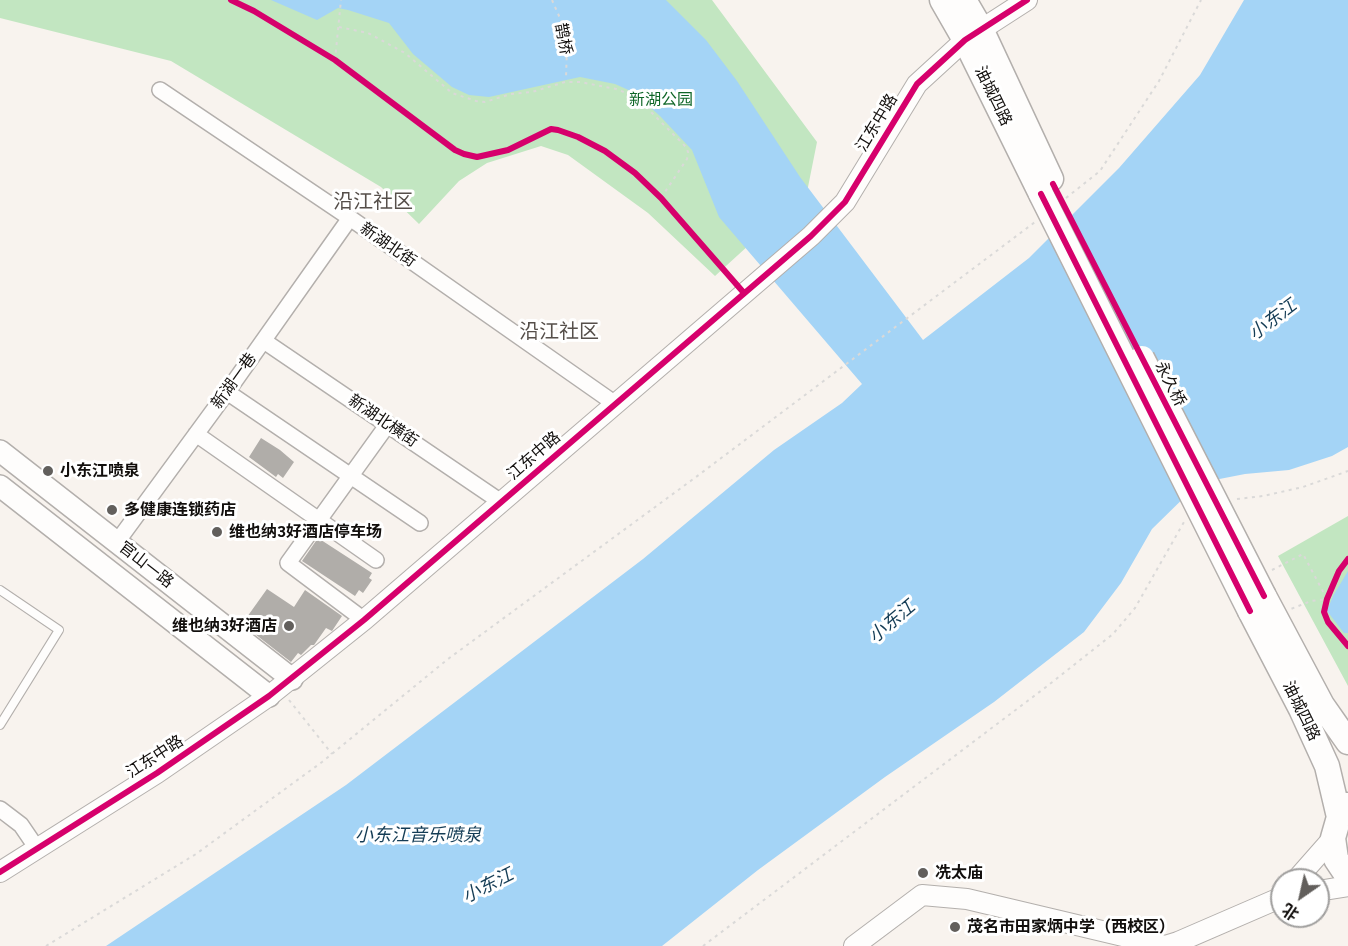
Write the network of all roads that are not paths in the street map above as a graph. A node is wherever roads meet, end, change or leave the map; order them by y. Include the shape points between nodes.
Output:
1 (942, 0) edge
2 (964, 0) edge
3 (1027, 0) edge
4 (973, 35) junction
5 (160, 90) dead end
6 (1053, 192) junction
7 (350, 218) junction
8 (264, 341) junction
9 (227, 392) junction
10 (614, 403) junction
11 (388, 424) junction
12 (196, 434) junction
13 (0, 451) edge
14 (350, 475) junction
15 (0, 486) edge
16 (501, 502) junction
17 (318, 520) junction
18 (420, 523) dead end
19 (117, 542) junction
20 (376, 560) dead end
21 (0, 590) edge
22 (1256, 595) junction
23 (212, 616) junction
24 (364, 620) junction
25 (194, 638) junction
26 (281, 688) junction
27 (0, 724) edge
28 (1348, 742) edge
29 (0, 809) edge
30 (1340, 820) edge
31 (36, 847) junction
32 (1305, 868) edge
33 (0, 872) edge
34 (1348, 877) edge
35 (1348, 886) edge
36 (1330, 889) edge
37 (1270, 902) edge
38 (854, 946) edge
39 (1165, 946) edge

1 - 4 main road, 油城四路
2 - 4 main road, 油城四路
3 - 4 street, 江东中路
4 - 6 main road, 油城四路
4 - 10 street, 江东中路 via 917,84 845,202 803,243
5 - 7 street, 新湖北街
6 - 22 main road, 永久桥, bridge
6 - 22 main road, 永久桥, bridge
7 - 8 street, 新湖一巷
7 - 10 street, 新湖北街
8 - 9 street, 新湖一巷
8 - 11 street, 新湖北横街
9 - 12 street, 新湖一巷
9 - 14 street
10 - 16 street, 江东中路
11 - 14 street
11 - 16 street, 新湖北横街
12 - 17 street
12 - 19 street, 新湖一巷
13 - 19 main road, 官山一路
14 - 17 street
14 - 18 street
15 - 25 main road, 官山一路
16 - 24 street, 江东中路
17 - 20 street
17 - 24 street via 288,563
19 - 23 main road, 官山一路
21 - 27 lane via 59,630
22 - 28 main road, 油城四路 via 1275,617 1322,705
22 - 30 main road, 油城四路 via 1295,697 1327,766
23 - 25 main road
23 - 26 main road, 官山一路
24 - 26 street, 江东中路
25 - 26 main road, 官山一路
26 - 31 street, 江东中路 via 157,773
29 - 31 street via 21,825
30 - 32 street
30 - 34 main road, 油城四路 via 1336,859
31 - 33 street, 江东中路
35 - 36 street
37 - 39 street
38 - 39 street via 922,896 967,899

